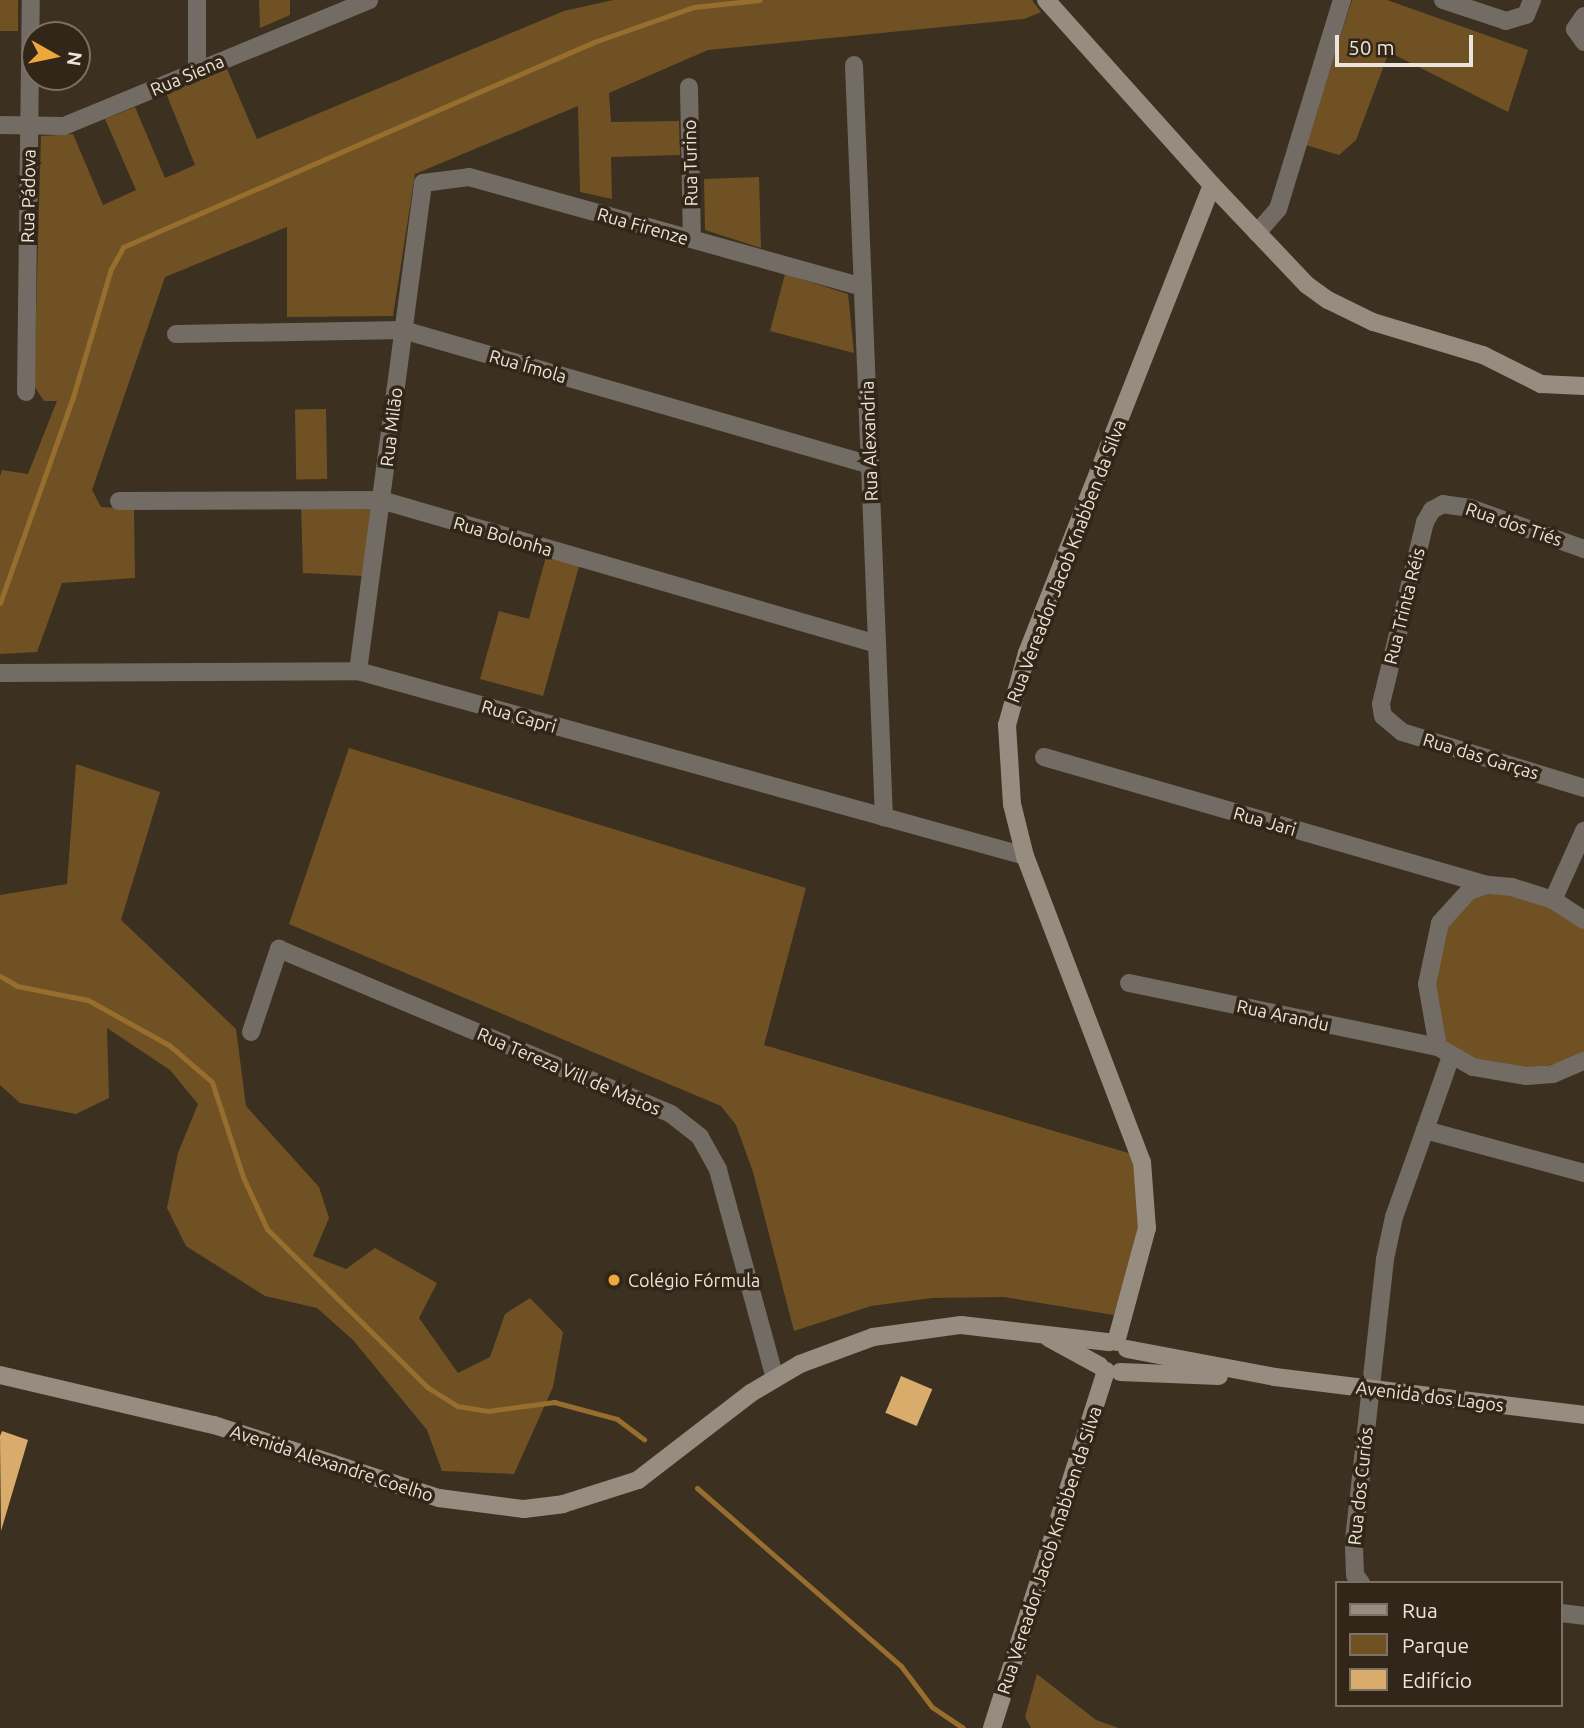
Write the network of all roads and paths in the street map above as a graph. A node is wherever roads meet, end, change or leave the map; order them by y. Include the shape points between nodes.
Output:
1 (31, 0) edge
2 (197, 0) edge
3 (368, 0) edge
4 (1046, 0) edge
5 (1342, 0) edge
6 (1443, 0) edge
7 (1532, 0) edge
8 (1584, 16) edge
9 (1584, 42) edge
10 (853, 65) dead end
11 (197, 71) junction
12 (689, 87) dead end
13 (0, 125) edge
14 (29, 125) junction
15 (423, 183) joint
16 (1212, 186) junction
17 (1257, 233) junction
18 (692, 239) junction
19 (863, 288) junction
20 (403, 330) junction
21 (176, 334) dead end
22 (1584, 386) edge
23 (26, 392) dead end
24 (870, 465) junction
25 (381, 500) junction
26 (119, 501) dead end
27 (1443, 504) joint
28 (1584, 549) edge
29 (877, 644) junction
30 (358, 671) junction
31 (0, 673) edge
32 (1383, 716) joint
33 (1044, 757) dead end
34 (1584, 788) edge
35 (884, 817) junction
36 (1584, 831) edge
37 (1025, 856) junction
38 (1487, 885) junction
39 (1553, 900) junction
40 (1584, 920) edge
41 (1129, 983) dead end
42 (251, 1032) dead end
43 (1445, 1051) junction
44 (1584, 1061) edge
45 (1425, 1130) junction
46 (1584, 1173) edge
47 (1040, 1333) junction
48 (1117, 1344) junction
49 (1109, 1370) junction
50 (0, 1375) edge
51 (1275, 1377) junction
52 (775, 1378) junction
53 (1371, 1388) junction
54 (1584, 1415) edge
55 (1360, 1581) edge
56 (1563, 1613) edge
57 (1584, 1616) edge
58 (992, 1728) edge

1 - 14 street, Rua Pádova
2 - 11 street
3 - 11 street, Rua Siena
4 - 16 main road
5 - 17 street via 1278,209
6 - 7 street via 1506,21 1526,15
8 - 9 street via 1575,29
10 - 19 street, Rua Alexandria
11 - 14 street, Rua Siena via 64,126
12 - 18 street, Rua Turino
13 - 14 street, Rua Siena
14 - 23 street, Rua Pádova
15 - 18 street, Rua Firenze via 469,177
15 - 20 street, Rua Milão
16 - 17 main road
16 - 37 main road, Rua Vereador Jacob Knabben da Silva via 1012,695 1007,757
17 - 22 main road via 1307,285 1350,312 1483,355 1541,384
18 - 19 street, Rua Firenze
19 - 24 street, Rua Alexandria
20 - 21 street, Rua Ímola
20 - 24 street, Rua Ímola
20 - 25 street, Rua Milão
24 - 29 street, Rua Alexandria
25 - 26 street, Rua Bolonha
25 - 29 street, Rua Bolonha
25 - 30 street, Rua Milão
27 - 28 street, Rua dos Tiés via 1470,508
27 - 32 street, Rua Trinta Réis via 1425,522 1383,689
29 - 35 street, Rua Alexandria
30 - 31 street, Rua Capri
30 - 35 street, Rua Capri
32 - 34 street, Rua das Garças via 1402,732
33 - 38 street, Rua Jari
35 - 37 street, Rua Capri
36 - 39 street
37 - 48 main road, Rua Vereador Jacob Knabben da Silva via 1142,1162 1147,1228
38 - 39 street, Rua Jari via 1512,887
38 - 43 street via 1457,901 1440,923 1431,952 1428,1009
39 - 40 street, Rua Jari
41 - 43 street, Rua Arandu
42 - 52 street, Rua Tereza Vill de Matos via 279,949 671,1114 700,1137 718,1170
43 - 44 street, Rua Arandu via 1473,1067 1526,1076 1553,1074
43 - 45 street, Rua dos Curiós
45 - 46 street
45 - 53 street, Rua dos Curiós via 1388,1240
47 - 48 main road, Avenida Alexandre Coelho
47 - 49 main road, Avenida Alexandre Coelho
47 - 52 main road, Avenida Alexandre Coelho via 961,1325 915,1328 845,1345
48 - 49 main road via 1099,1352
48 - 49 main road via 1129,1360
48 - 51 main road, Avenida dos Lagos
49 - 51 main road, Avenida dos Lagos
49 - 58 main road, Rua Vereador Jacob Knabben da Silva
50 - 52 main road, Avenida Alexandre Coelho via 214,1425 428,1496 524,1509 563,1504 638,1480
51 - 53 main road, Avenida dos Lagos
53 - 54 main road, Avenida dos Lagos
53 - 55 street, Rua dos Curiós via 1353,1550
56 - 57 street

